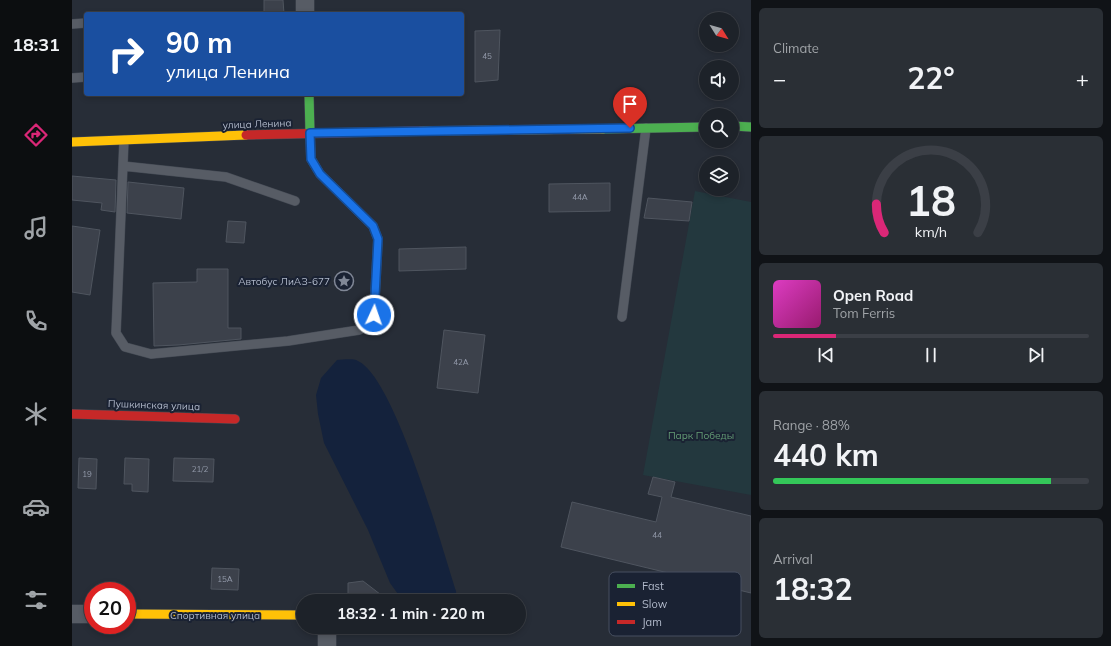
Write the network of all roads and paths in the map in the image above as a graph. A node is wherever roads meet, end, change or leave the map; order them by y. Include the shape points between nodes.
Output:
1 (305, 0) edge
2 (305, 12) edge
3 (84, 23) edge
4 (72, 24) edge
5 (72, 78) edge
6 (84, 78) edge
7 (309, 96) edge
8 (739, 126) edge
9 (699, 127) edge
10 (751, 127) edge
11 (646, 128) junction
12 (310, 133) junction
13 (124, 140) junction
14 (72, 142) edge
15 (123, 166) junction
16 (295, 201) dead end
17 (622, 317) dead end
18 (72, 414) edge
19 (235, 419) dead end
20 (72, 614) edge
21 (84, 614) edge
22 (136, 614) edge
23 (296, 615) edge
24 (328, 634) edge
25 (327, 646) edge

1 - 2 street
3 - 4 lane
5 - 6 lane
7 - 12 main road
8 - 10 main road
9 - 11 main road, улица Ленина
11 - 12 main road, улица Ленина
11 - 17 lane
12 - 13 main road, улица Ленина
12 - 15 lane via 311,159 320,174 373,226 378,239 374,315 370,325 359,330 288,341 151,354 125,347 116,333
13 - 14 main road, улица Ленина
13 - 15 lane
15 - 16 lane via 226,177
18 - 19 main road, Пушкинская улица
20 - 21 street
22 - 23 main road, Спортивная улица
24 - 25 street

